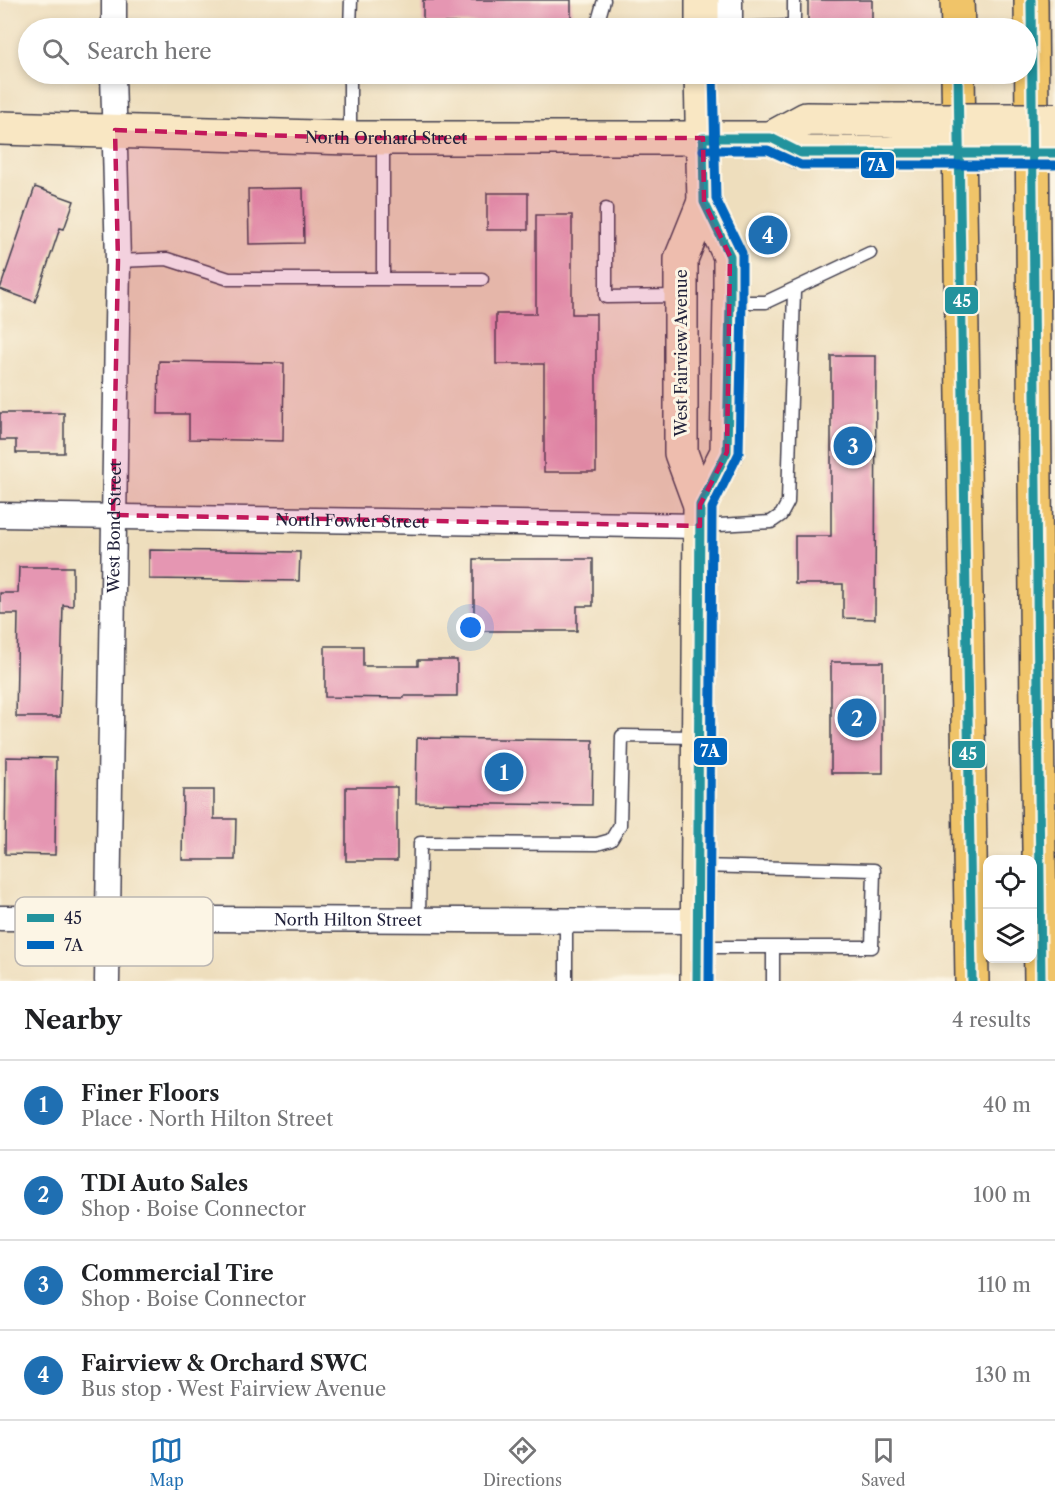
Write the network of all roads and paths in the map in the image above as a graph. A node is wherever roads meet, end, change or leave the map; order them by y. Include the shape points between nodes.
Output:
1 (114, 0) edge
2 (351, 0) edge
3 (604, 0) edge
4 (679, 0) edge
5 (702, 0) edge
6 (730, 0) edge
7 (794, 0) edge
8 (957, 0) edge
9 (1031, 0) edge
10 (114, 18) edge
11 (350, 18) edge
12 (599, 18) edge
13 (679, 18) edge
14 (702, 18) edge
15 (730, 18) edge
16 (794, 18) edge
17 (958, 18) edge
18 (1031, 18) edge
19 (113, 84) edge
20 (350, 84) edge
21 (701, 84) edge
22 (958, 84) edge
23 (1032, 84) edge
24 (1055, 120) edge
25 (0, 128) edge
26 (115, 130) junction
27 (350, 138) junction
28 (383, 138) junction
29 (703, 138) junction
30 (771, 138) junction
31 (1055, 153) edge
32 (704, 202) junction
33 (606, 209) dead end
34 (870, 253) dead end
35 (118, 261) junction
36 (383, 279) junction
37 (482, 279) dead end
38 (794, 291) junction
39 (681, 296) junction
40 (730, 302) junction
41 (0, 515) edge
42 (113, 515) junction
43 (700, 515) junction
44 (1037, 716) junction
45 (699, 736) junction
46 (1055, 790) edge
47 (698, 866) junction
48 (107, 897) edge
49 (0, 918) edge
50 (15, 918) edge
51 (213, 919) edge
52 (419, 920) junction
53 (566, 921) junction
54 (698, 934) junction
55 (773, 947) junction
56 (566, 981) edge
57 (697, 981) edge
58 (773, 981) edge
59 (972, 981) edge
60 (1041, 981) edge

1 - 10 street
2 - 11 lane
3 - 12 lane
4 - 13 main road
5 - 14 main road
6 - 15 street
7 - 16 lane
8 - 17 highway
9 - 18 highway
19 - 26 street, West Bond Street
20 - 27 lane
21 - 29 main road, West Fairview Avenue
22 - 59 highway
23 - 44 highway
24 - 30 main road, North Orchard Street, bridge via 806,119
25 - 26 main road, North Orchard Street
26 - 27 main road, North Orchard Street
26 - 35 street, West Bond Street
27 - 28 main road, North Orchard Street
28 - 29 main road, North Orchard Street
28 - 36 lane
29 - 30 main road, North Orchard Street
29 - 32 main road, West Fairview Avenue
30 - 31 main road, North Orchard Street, bridge via 801,153
32 - 39 main road, West Fairview Avenue via 681,259
32 - 40 main road, West Fairview Avenue via 730,256
33 - 39 lane via 606,297
34 - 38 lane
35 - 36 lane via 167,259 229,279
35 - 42 street, West Bond Street
36 - 37 lane
38 - 40 lane via 765,302
38 - 43 lane via 789,502 771,522
39 - 43 main road, West Fairview Avenue via 681,453
40 - 43 main road, West Fairview Avenue via 727,452
41 - 42 street, North Fowler Street
42 - 43 street, North Fowler Street
42 - 48 street, West Bond Street
43 - 45 main road, West Fairview Avenue
44 - 46 highway
44 - 60 highway
45 - 47 main road, West Fairview Avenue
45 - 52 lane via 622,736 620,825 611,840 597,844 420,843
47 - 54 main road, West Fairview Avenue
47 - 55 lane via 874,870 872,947
49 - 50 street, North Hilton Street
51 - 52 street, North Hilton Street
52 - 53 street, North Hilton Street
53 - 54 street, North Hilton Street
53 - 56 lane
54 - 55 lane
54 - 57 main road, West Fairview Avenue
55 - 58 lane

